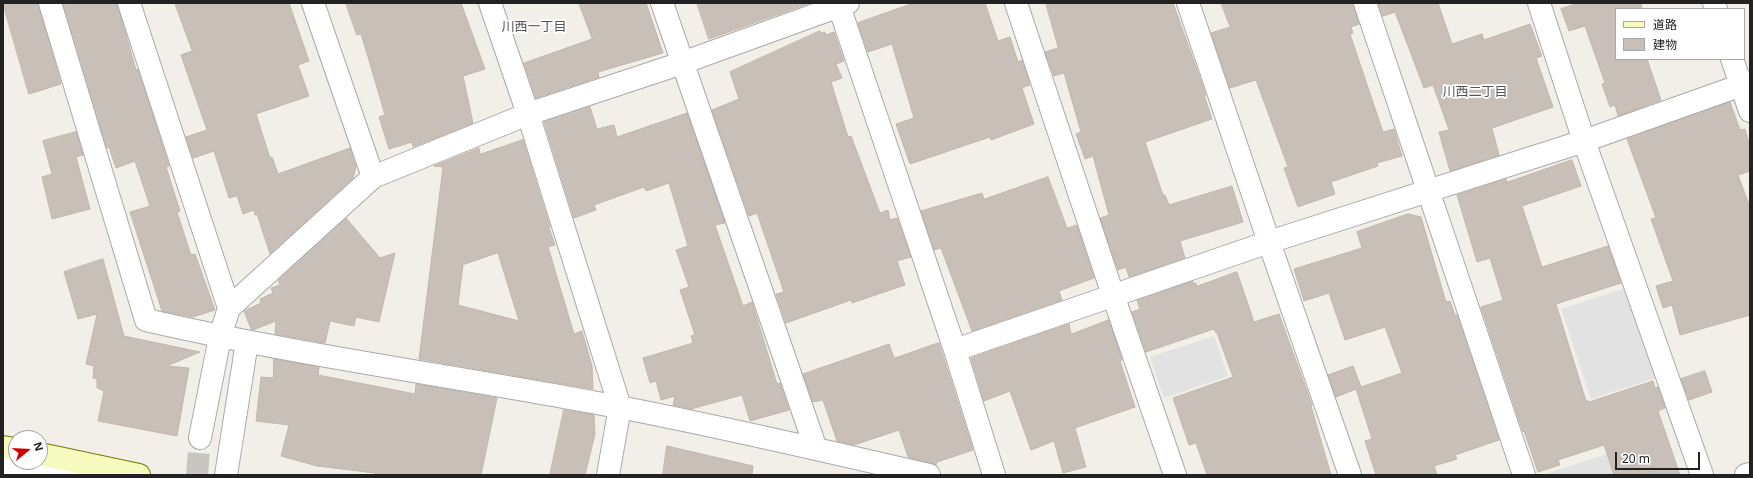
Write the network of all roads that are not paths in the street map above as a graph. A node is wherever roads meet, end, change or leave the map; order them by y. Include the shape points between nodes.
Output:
1 (50, 3) edge
2 (129, 3) edge
3 (313, 3) edge
4 (490, 3) edge
5 (662, 3) edge
6 (1016, 3) edge
7 (1188, 3) edge
8 (1365, 3) edge
9 (1538, 3) edge
10 (842, 4) edge
11 (1733, 60) edge
12 (682, 63) junction
13 (1745, 83) edge
14 (1750, 111) edge
15 (528, 114) junction
16 (1584, 141) junction
17 (373, 176) junction
18 (1427, 190) junction
19 (1269, 242) junction
20 (1112, 295) junction
21 (229, 308) junction
22 (220, 337) junction
23 (247, 342) junction
24 (955, 350) junction
25 (620, 407) junction
26 (200, 438) tunnel mouth
27 (816, 449) junction
28 (48, 456) edge
29 (79, 462) junction
30 (3, 463) edge
31 (1750, 474) edge
32 (139, 475) edge
33 (226, 475) edge
34 (608, 475) edge
35 (929, 475) edge
36 (994, 475) edge
37 (1175, 475) edge
38 (1350, 475) edge
39 (1524, 475) edge
40 (1702, 475) edge
41 (1746, 475) edge

1 - 22 street via 146,320
2 - 21 street
3 - 17 street
4 - 15 street
5 - 12 street
6 - 20 street
7 - 19 street
8 - 18 street
9 - 16 street
10 - 12 street
10 - 24 street
11 - 13 street
12 - 15 street
12 - 27 street
13 - 14 street
13 - 16 street
15 - 17 street
15 - 25 street
16 - 18 street
16 - 40 street
17 - 21 street
18 - 19 street
18 - 39 street
19 - 20 street
19 - 38 street
20 - 24 street
20 - 37 street
21 - 22 street
22 - 23 street
22 - 26 street
23 - 25 street
23 - 33 street
24 - 36 street
25 - 27 street
25 - 34 street
27 - 35 street
28 - 29 main road
29 - 30 street via 68,469
29 - 32 main road
31 - 41 street

